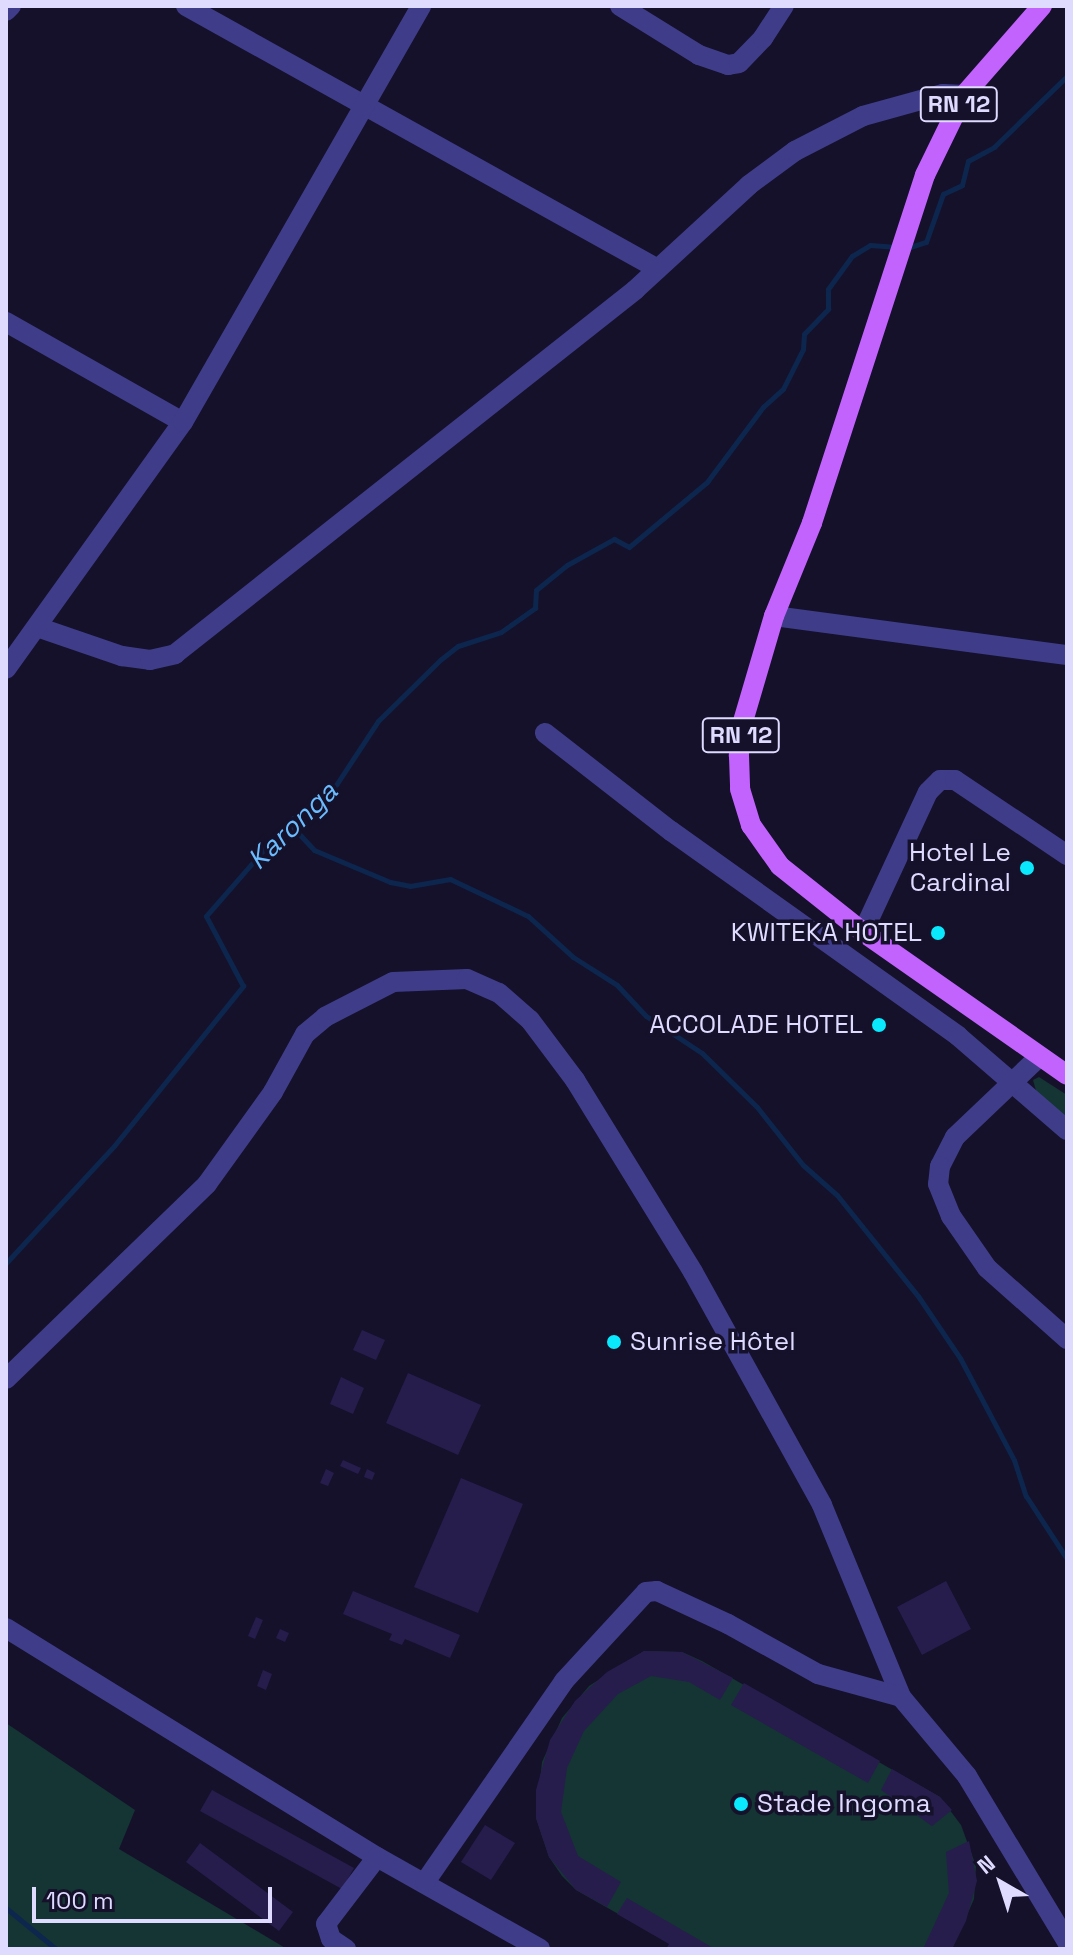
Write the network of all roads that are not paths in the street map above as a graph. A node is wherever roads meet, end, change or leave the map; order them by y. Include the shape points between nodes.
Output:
1 (11, 6) edge
2 (186, 6) edge
3 (421, 6) edge
4 (620, 6) edge
5 (784, 6) edge
6 (1042, 6) edge
7 (6, 11) edge
8 (964, 95) junction
9 (361, 106) junction
10 (658, 269) junction
11 (6, 322) edge
12 (183, 422) junction
13 (774, 616) junction
14 (40, 628) junction
15 (1067, 655) edge
16 (6, 669) edge
17 (545, 733) dead end
18 (1067, 855) edge
19 (863, 932) junction
20 (1039, 1057) junction
21 (1067, 1075) edge
22 (1015, 1084) junction
23 (1067, 1130) edge
24 (1067, 1339) edge
25 (6, 1379) edge
26 (6, 1628) edge
27 (901, 1697) junction
28 (377, 1857) junction
29 (425, 1882) junction
30 (1067, 1942) edge
31 (346, 1949) edge
32 (540, 1949) edge

1 - 7 street
2 - 9 street
3 - 9 street
4 - 5 street via 699,55 728,65 739,63 763,38
6 - 8 main road, RN 12
8 - 10 street via 943,94 863,116 795,151 749,185
8 - 13 main road, RN 12 via 909,223 816,509
9 - 10 street
9 - 12 street
10 - 14 street via 175,654 150,660 122,656
11 - 12 street
12 - 14 street
13 - 15 street
13 - 19 main road, RN 12 via 742,725 740,789 751,825 780,866
14 - 16 street
17 - 22 street
18 - 19 street via 955,780 940,780 928,792
19 - 20 main road, RN 12
20 - 21 main road, RN 12
20 - 22 street
22 - 23 street
22 - 24 street via 955,1137 943,1158 938,1184 951,1216 987,1268
25 - 27 street via 207,1184 273,1092 305,1034 325,1017 393,982 467,979 499,993 530,1020 575,1080 693,1272 822,1505
26 - 28 street
27 - 29 street via 818,1674 671,1597 646,1592 564,1681
27 - 30 street via 967,1776
28 - 29 street
28 - 31 street via 326,1924 331,1939
29 - 32 street

